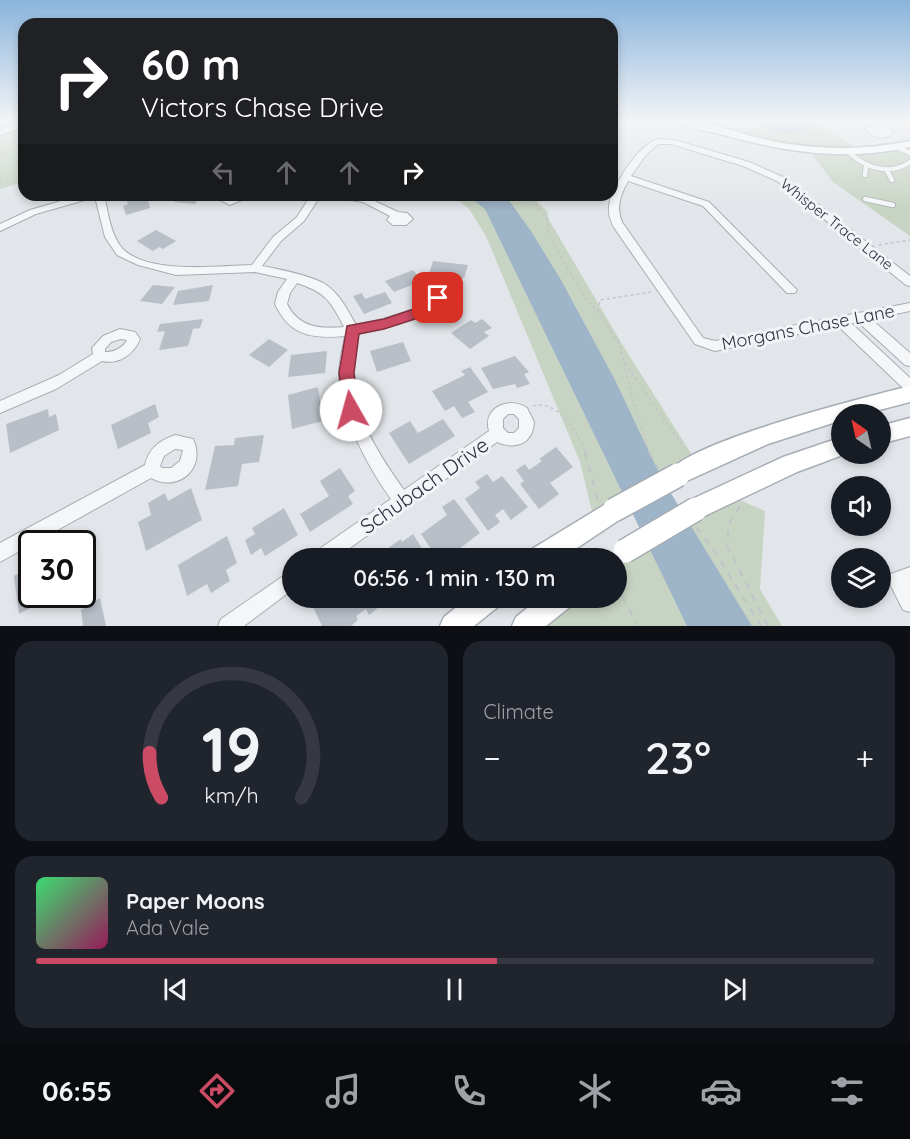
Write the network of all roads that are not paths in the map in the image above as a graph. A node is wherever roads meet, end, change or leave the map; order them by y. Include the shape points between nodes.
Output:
1 (648, 149) edge
2 (698, 149) edge
3 (824, 149) edge
4 (876, 149) edge
5 (849, 152) junction
6 (910, 162) edge
7 (866, 166) junction
8 (886, 170) junction
9 (865, 175) dead end
10 (627, 178) junction
11 (892, 180) dead end
12 (618, 194) edge
13 (865, 199) dead end
14 (71, 201) edge
15 (101, 201) edge
16 (312, 201) edge
17 (368, 201) edge
18 (615, 201) edge
19 (893, 204) dead end
20 (396, 215) dead end
21 (0, 228) edge
22 (255, 268) junction
23 (294, 278) junction
24 (910, 282) edge
25 (791, 290) dead end
26 (910, 307) edge
27 (429, 309) dead end
28 (861, 317) junction
29 (841, 321) junction
30 (352, 330) junction
31 (100, 356) dead end
32 (910, 361) edge
33 (910, 386) edge
34 (910, 394) edge
35 (0, 407) edge
36 (910, 427) edge
37 (498, 432) junction
38 (891, 432) edge
39 (831, 450) edge
40 (152, 469) dead end
41 (401, 500) junction
42 (335, 548) edge
43 (554, 548) edge
44 (627, 552) edge
45 (0, 553) edge
46 (910, 576) edge
47 (282, 586) edge
48 (910, 603) edge
49 (476, 608) edge
50 (548, 608) edge
51 (228, 626) edge
52 (453, 626) edge
53 (525, 626) edge

1 - 10 street, Whisper Trace Lane
2 - 24 street, Whisper Trace Lane via 772,175
3 - 5 main road
4 - 5 main road
5 - 7 lane
6 - 8 lane via 905,167
7 - 8 lane
7 - 9 lane
8 - 11 lane
10 - 12 street, Morgans Chase Lane
10 - 25 street via 706,204
13 - 19 lane
14 - 21 street via 33,212
15 - 22 street via 110,237 122,253 142,263 176,271
16 - 22 street via 301,219 277,239
17 - 20 street
18 - 29 street, Morgans Chase Lane via 615,220 625,237 699,341 715,346
22 - 23 street
23 - 30 street via 321,287 339,305
23 - 30 street via 280,304 288,318 303,328 323,332
26 - 28 street, Morgans Chase Lane
27 - 30 street
28 - 29 street, Morgans Chase Lane
28 - 32 street
29 - 33 street
30 - 41 street via 346,373 351,410 382,473
31 - 35 street via 41,390
34 - 43 main road, bridge via 805,421 677,470 606,506
36 - 38 main road
37 - 37 street, Schubach Drive via 494,421 501,412 514,410 528,421 529,427 522,437 509,439
37 - 41 street, Schubach Drive
39 - 44 main road, bridge via 791,464
40 - 45 street
41 - 42 street, Schubach Drive
46 - 48 street via 897,580
47 - 51 street
49 - 52 main road
50 - 53 main road

